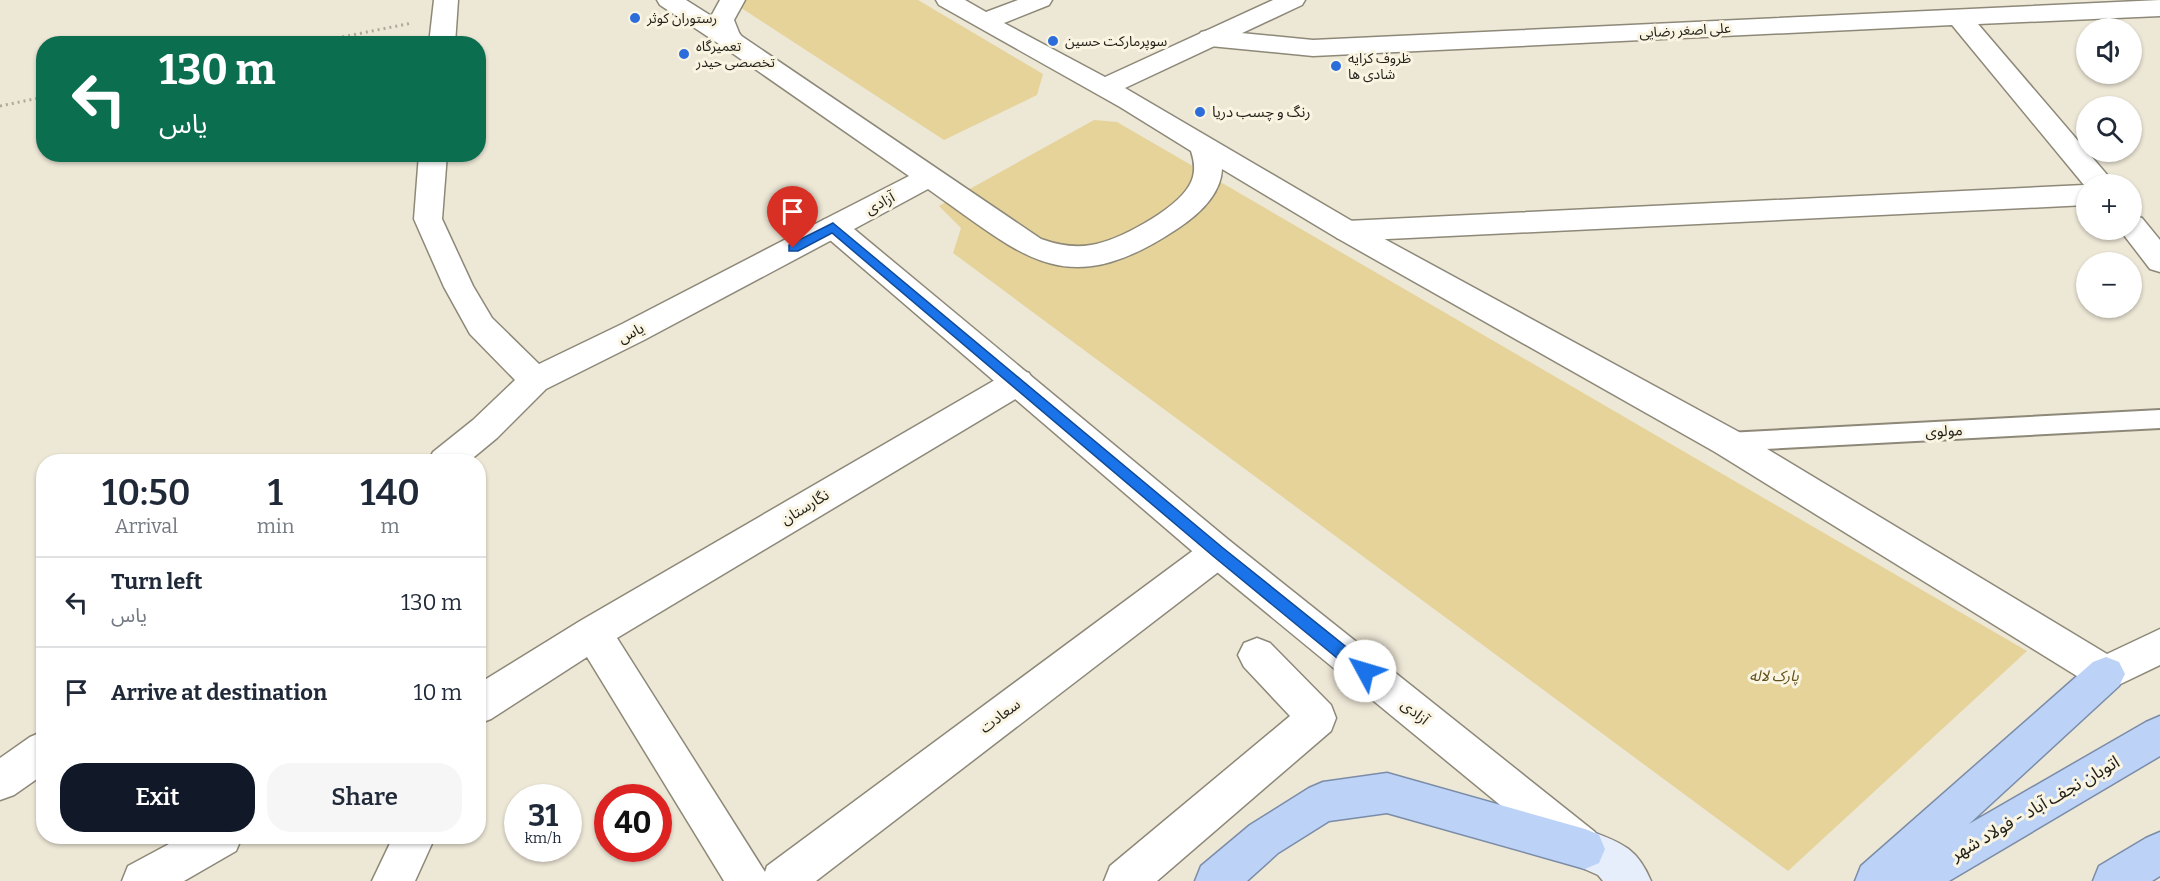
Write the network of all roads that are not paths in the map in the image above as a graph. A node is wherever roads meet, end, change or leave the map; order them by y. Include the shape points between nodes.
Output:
1 (669, 0) edge
2 (733, 0) edge
3 (948, 0) edge
4 (1040, 0) edge
5 (1293, 0) edge
6 (445, 8) edge
7 (2160, 8) edge
8 (1958, 17) junction
9 (984, 22) junction
10 (443, 36) edge
11 (1210, 38) junction
12 (732, 40) junction
13 (1105, 87) junction
14 (1201, 144) junction
15 (432, 162) edge
16 (2091, 174) edge
17 (929, 177) junction
18 (2076, 195) edge
19 (833, 227) junction
20 (1347, 231) junction
21 (2142, 238) edge
22 (2160, 261) edge
23 (535, 381) junction
24 (1018, 382) junction
25 (2160, 419) edge
26 (1727, 442) junction
27 (455, 454) edge
28 (1218, 552) junction
29 (593, 633) junction
30 (2160, 646) edge
31 (1257, 655) dead end
32 (2106, 674) junction
33 (486, 707) edge
34 (2160, 735) edge
35 (36, 756) edge
36 (0, 781) edge
37 (209, 844) edge
38 (412, 844) edge
39 (2160, 852) edge
40 (1592, 865) edge
41 (143, 881) edge
42 (393, 881) edge
43 (748, 881) edge
44 (782, 881) edge
45 (1125, 881) edge
46 (1216, 881) edge
47 (1630, 881) edge
48 (1876, 881) edge
49 (1910, 881) edge
50 (2114, 881) edge

1 - 12 street
2 - 12 street via 722,14 721,25
3 - 9 street
4 - 9 street
5 - 11 street
6 - 10 street
7 - 8 street, علی اصغر رضایی
8 - 11 street, علی اصغر رضایی via 1313,48
8 - 16 street
9 - 13 street
11 - 13 street
12 - 17 street
13 - 14 street
14 - 17 street via 1208,162 1204,187 1194,199 1168,221 1120,250 1094,258 1046,253 1031,246
14 - 20 street
15 - 23 street via 428,219 459,287 481,326
17 - 19 street, آزادی
18 - 20 street
19 - 23 street, یاس
19 - 24 street, آزادی
20 - 26 street
21 - 22 street
23 - 27 street, یاس
24 - 28 street, آزادی
24 - 29 street, نگارستان
25 - 26 lane, مولوی
26 - 32 street
28 - 40 street, آزادی
28 - 44 street, سعادت
29 - 33 street, نگارستان
29 - 43 street
30 - 32 street
31 - 45 street via 1317,717
32 - 48 highway
34 - 49 highway, اتوبان نجف آباد - فولاد شهر
35 - 36 street
37 - 41 street
38 - 42 street
39 - 50 highway
40 - 46 highway via 1387,793 1323,802 1264,840
40 - 47 main road via 1612,860

